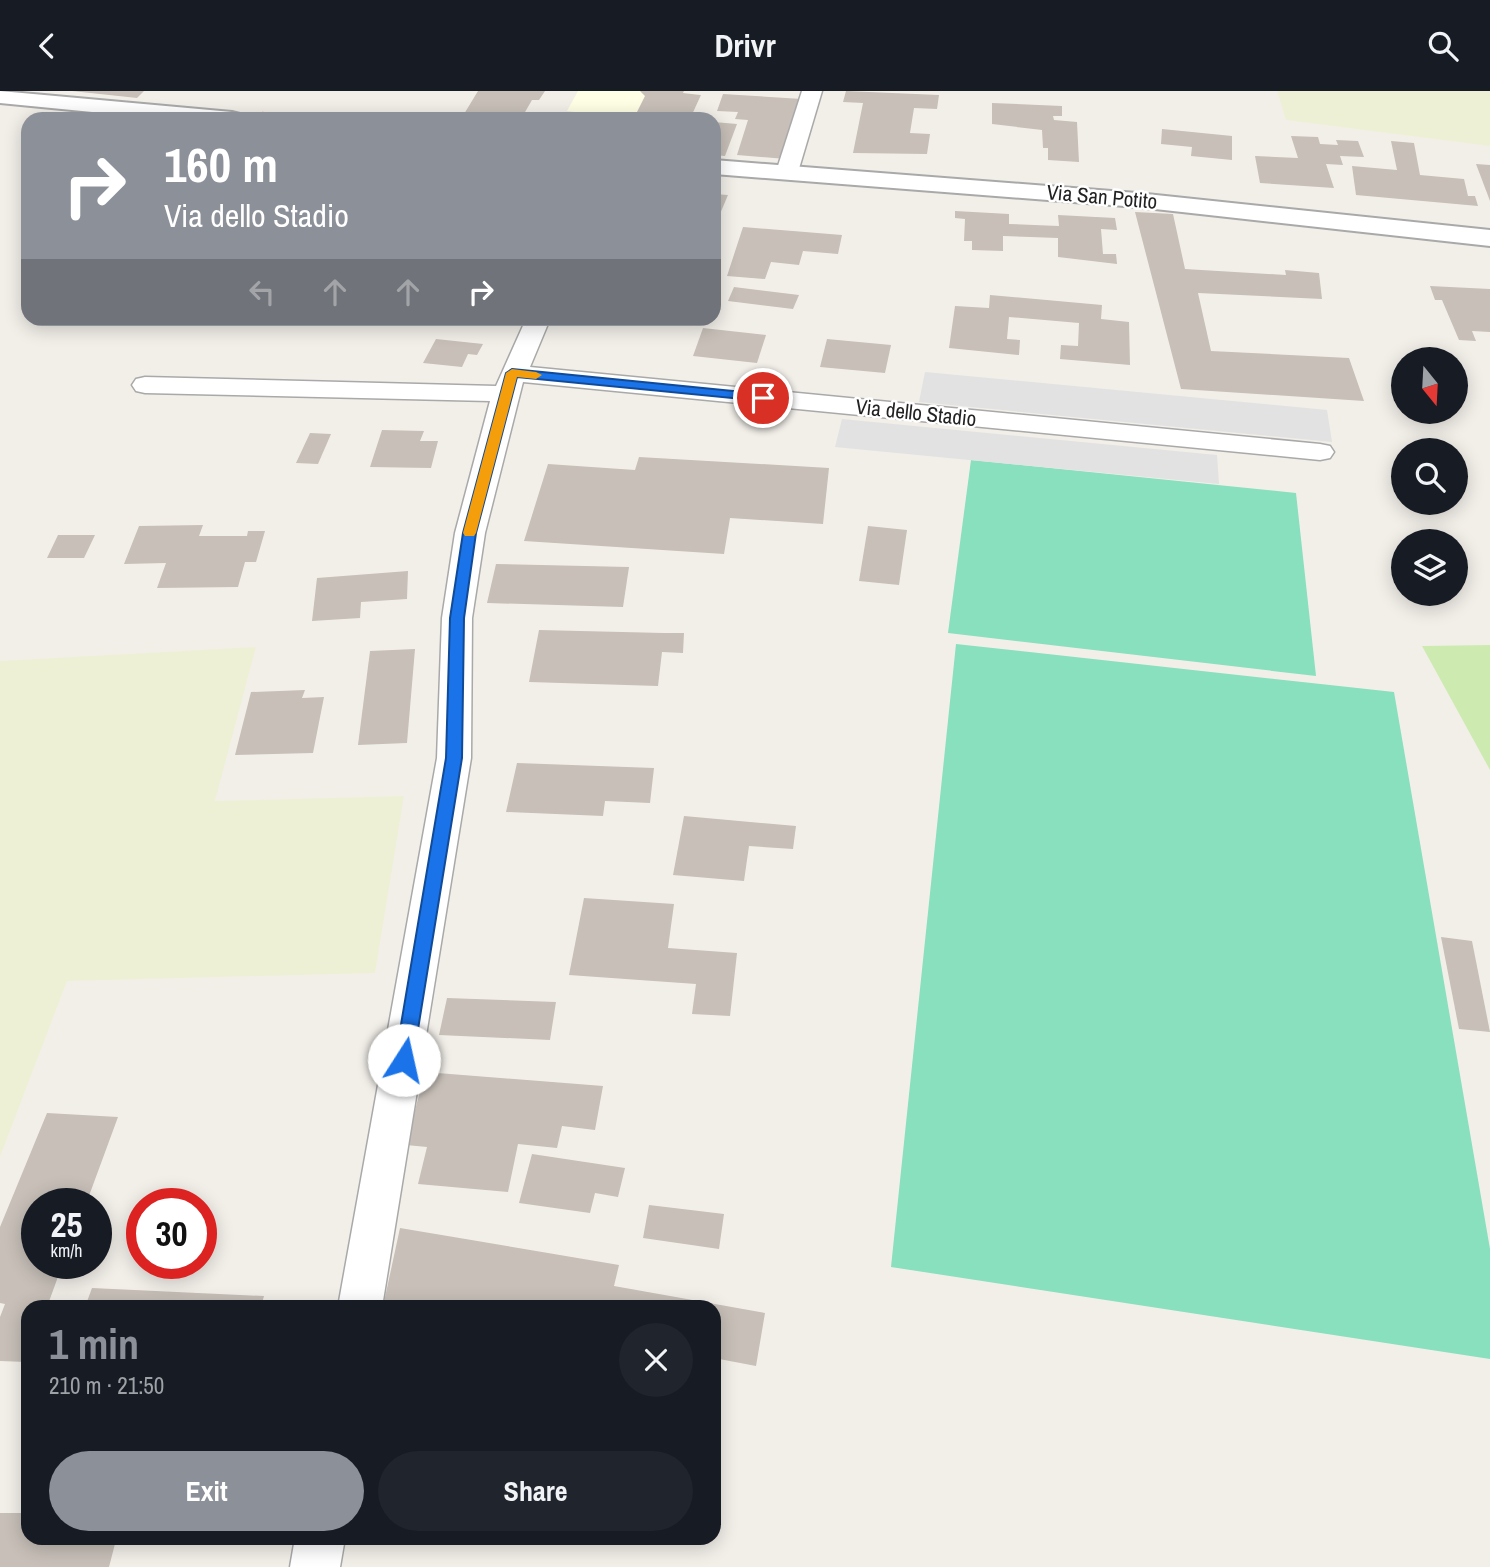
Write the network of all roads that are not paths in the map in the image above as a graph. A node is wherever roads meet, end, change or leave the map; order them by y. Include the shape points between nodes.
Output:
1 (812, 91) edge
2 (0, 96) edge
3 (161, 112) edge
4 (721, 167) edge
5 (787, 172) junction
6 (1490, 238) edge
7 (535, 326) edge
8 (508, 384) junction
9 (145, 385) dead end
10 (1320, 453) dead end
11 (361, 1300) edge
12 (319, 1545) edge
13 (315, 1567) edge

1 - 5 street
2 - 3 street
4 - 5 street, Via San Potito
5 - 6 street, Via San Potito via 1183,204
7 - 8 street
8 - 9 street, Via dello Stadio
8 - 10 street, Via dello Stadio
8 - 11 street via 468,545 457,618 454,758
12 - 13 street

